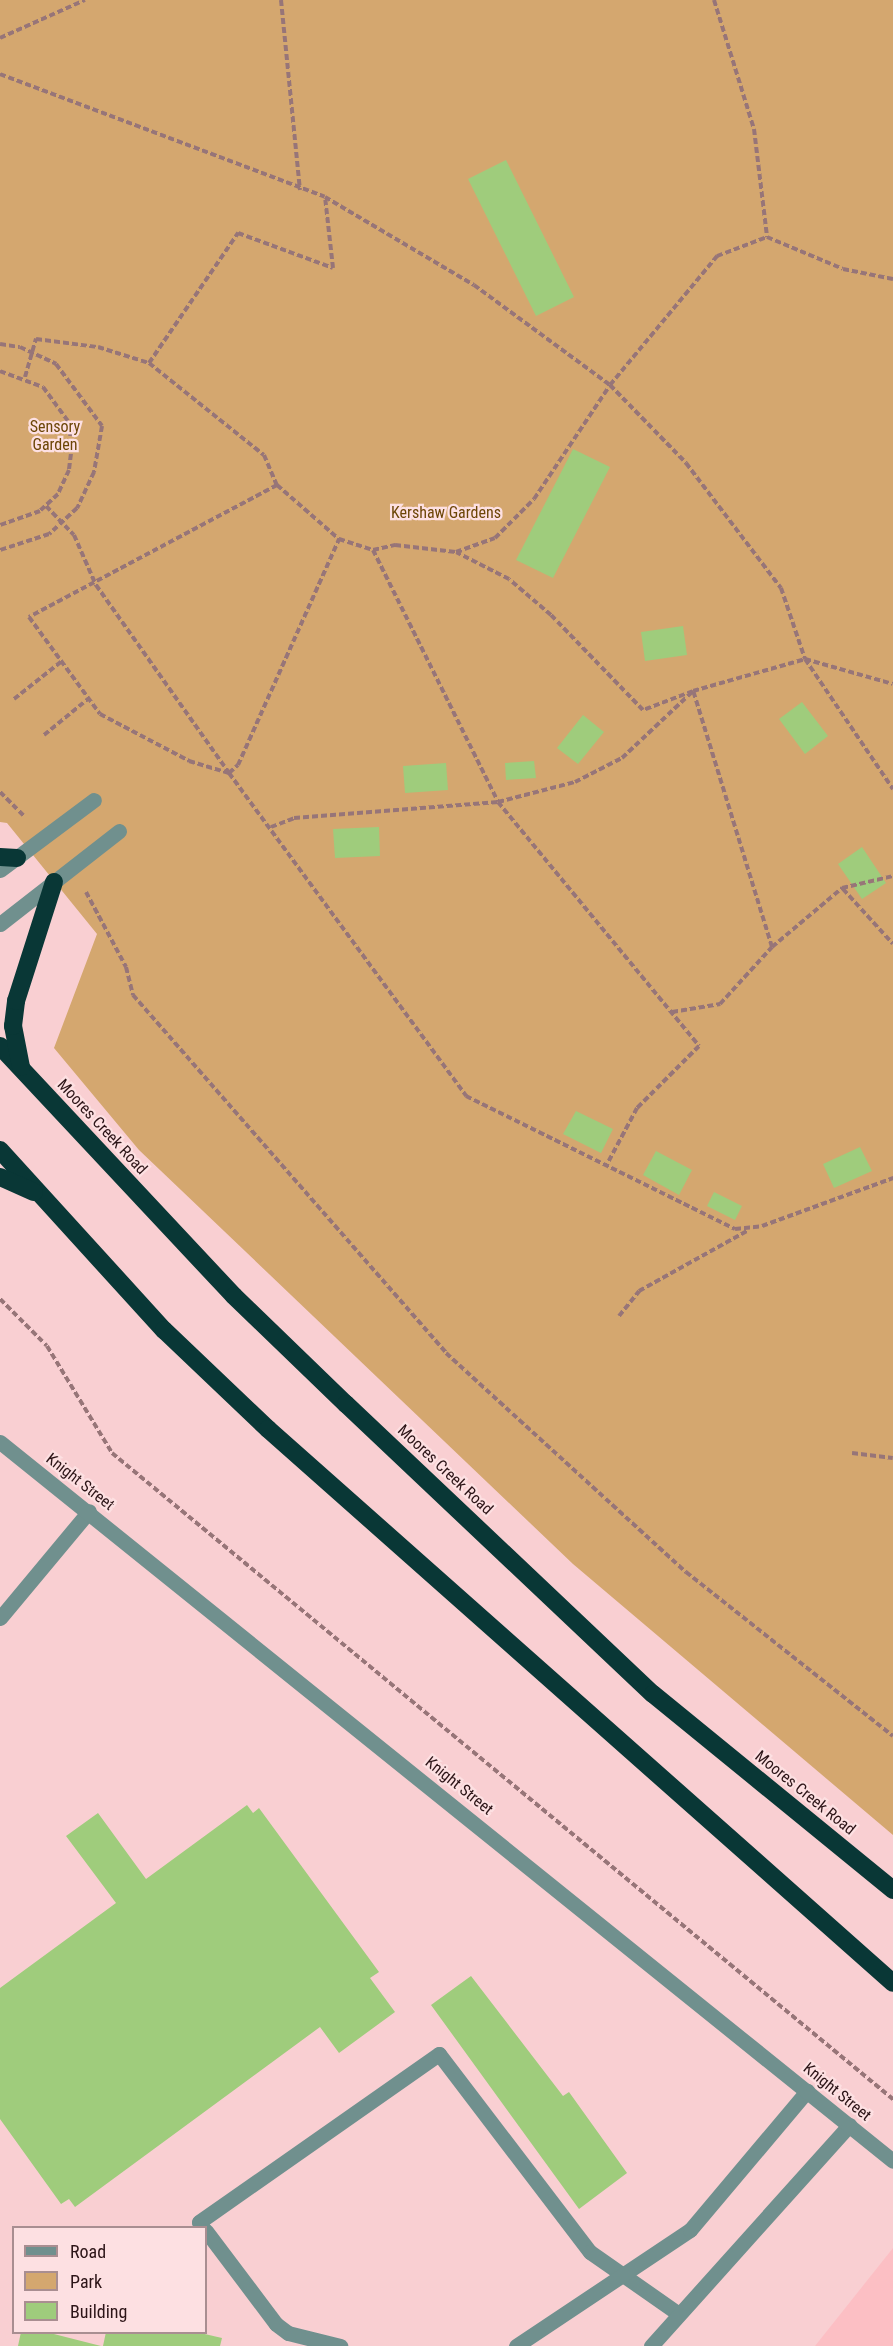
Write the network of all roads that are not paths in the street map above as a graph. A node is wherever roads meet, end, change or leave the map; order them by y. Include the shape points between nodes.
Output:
1 (94, 800) dead end
2 (119, 831) dead end
3 (8, 858) edge
4 (0, 870) edge
5 (54, 882) junction
6 (0, 924) edge
7 (0, 1046) edge
8 (21, 1069) junction
9 (0, 1150) edge
10 (0, 1177) edge
11 (38, 1194) junction
12 (0, 1442) edge
13 (89, 1511) junction
14 (0, 1618) edge
15 (893, 1890) edge
16 (893, 1983) edge
17 (807, 2091) junction
18 (849, 2125) junction
19 (893, 2161) edge
20 (202, 2226) edge
21 (207, 2232) edge
22 (623, 2275) junction
23 (679, 2314) junction
24 (340, 2346) edge
25 (516, 2346) edge
26 (651, 2346) edge

1 - 3 street
2 - 5 street
3 - 4 street
5 - 6 street
5 - 8 highway via 16,1000 13,1026
7 - 8 highway, Moores Creek Road
8 - 15 highway, Moores Creek Road via 234,1296 653,1694
9 - 11 highway
10 - 11 highway
11 - 16 highway via 164,1330 268,1429
12 - 13 street, Knight Street
13 - 14 street
13 - 17 street, Knight Street
17 - 18 street, Knight Street
17 - 22 street via 690,2230
18 - 19 street, Knight Street
18 - 23 street
20 - 22 street via 199,2222 439,2054 590,2252
21 - 24 street via 276,2324 288,2333
22 - 23 street
22 - 25 street
23 - 26 street

